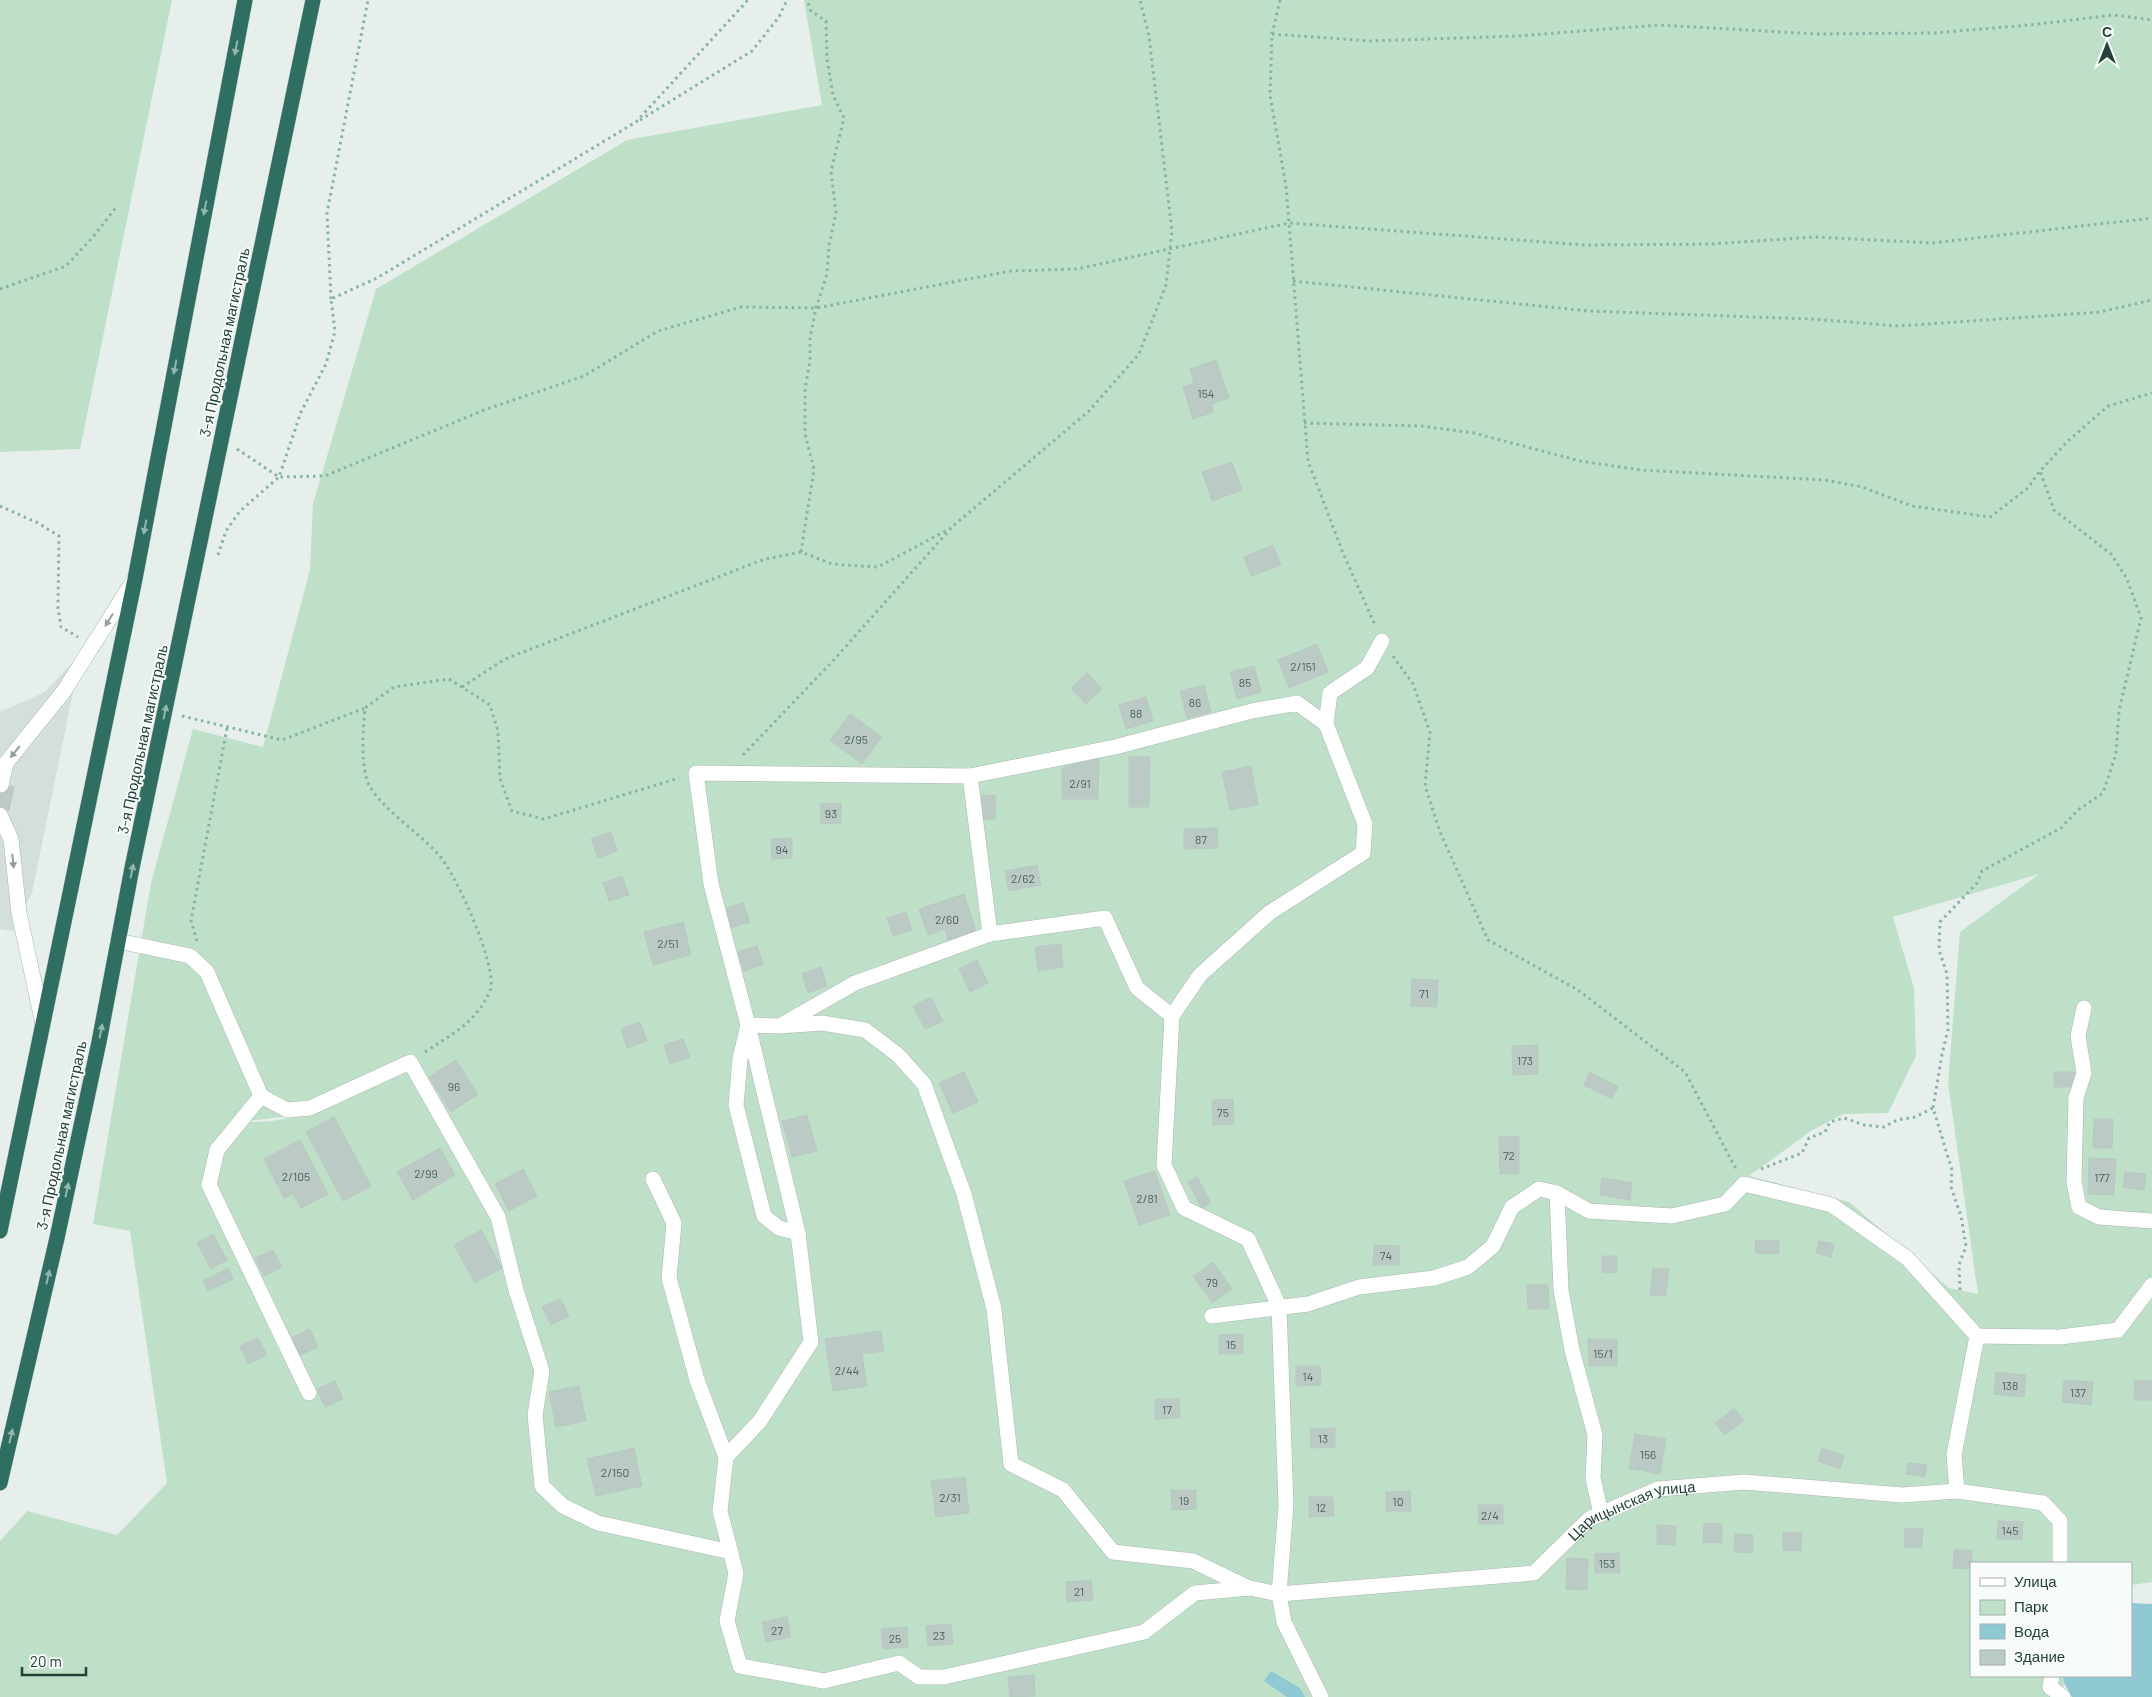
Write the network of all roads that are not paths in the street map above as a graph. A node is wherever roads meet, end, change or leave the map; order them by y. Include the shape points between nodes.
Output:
1 (245, 0) edge
2 (313, 0) edge
3 (135, 579) junction
4 (1382, 641) road end
5 (1326, 724) junction
6 (970, 776) junction
7 (1, 784) edge
8 (0, 815) edge
9 (990, 934) junction
10 (118, 941) junction
11 (2084, 1008) dead end
12 (1172, 1016) junction
13 (43, 1024) junction
14 (748, 1024) junction
15 (779, 1026) junction
16 (261, 1096) junction
17 (653, 1179) dead end
18 (1558, 1193) junction
19 (2152, 1221) edge
20 (1, 1227) edge
21 (798, 1233) junction
22 (2152, 1285) edge
23 (1279, 1306) junction
24 (1212, 1316) dead end
25 (1977, 1336) junction
26 (309, 1393) dead end
27 (726, 1457) junction
28 (0, 1483) edge
29 (1957, 1491) junction
30 (1601, 1514) junction
31 (731, 1552) junction
32 (2060, 1562) edge
33 (1250, 1588) junction
34 (1279, 1594) junction
35 (2052, 1677) edge
36 (1321, 1697) edge
37 (2063, 1697) edge

1 -> 3 highway
10 -> 2 highway, 3-я Продольная магистраль
3 -> 7 street via 64,692 6,763
3 - 13 highway
4 - 5 street via 1367,668 1330,692
5 - 6 street via 1297,703
5 - 12 street via 1365,824 1364,853 1269,913 1200,975
6 - 9 street
6 - 14 street via 696,773 711,884
8 -> 13 street via 11,839 18,913
9 - 12 street via 1105,918 1137,988
9 - 15 street via 855,983
10 - 16 street via 190,956 207,972
28 -> 10 highway, 3-я Продольная магистраль via 57,1238
11 - 19 street via 2078,1036 2084,1073 2076,1098 2074,1182 2078,1207 2100,1217
12 - 23 street via 1164,1165 1184,1208 1248,1239
13 - 20 highway
14 - 15 street
14 - 21 street
14 - 21 street via 740,1059 736,1105 764,1216 779,1228
15 - 33 street via 822,1023 865,1030 898,1055 924,1084 964,1194 994,1308 1011,1464 1063,1490 1113,1552 1193,1561
16 - 26 street via 217,1150 209,1185
16 - 31 street via 287,1110 310,1108 410,1062 498,1217 516,1290 542,1371 535,1415 542,1486 563,1506 598,1523
17 - 27 street via 674,1223 668,1278 697,1380
18 - 23 street via 1539,1189 1512,1207 1493,1246 1468,1267 1434,1278 1359,1286 1308,1304
18 - 25 street via 1589,1211 1672,1216 1725,1204 1744,1184 1832,1205 1907,1258
18 - 30 street via 1561,1290 1572,1350 1595,1435 1593,1478
21 - 27 street via 811,1342 760,1422
22 - 25 street via 2118,1330 2060,1337
23 - 24 street
23 - 34 street via 1286,1504
25 - 29 street via 1954,1455
27 - 31 street via 720,1511
29 - 30 street, Царицынская улица via 1902,1495 1744,1482 1658,1488
29 - 32 street, Царицынская улица via 2043,1503 2060,1521
30 - 34 street, Царицынская улица via 1590,1519 1534,1573
31 - 33 street via 736,1573 727,1621 740,1666 824,1681 899,1663 919,1677 944,1677 1144,1632 1195,1593
33 - 34 street, Царицынская улица
34 - 36 street via 1284,1622
35 - 37 street via 2050,1687

